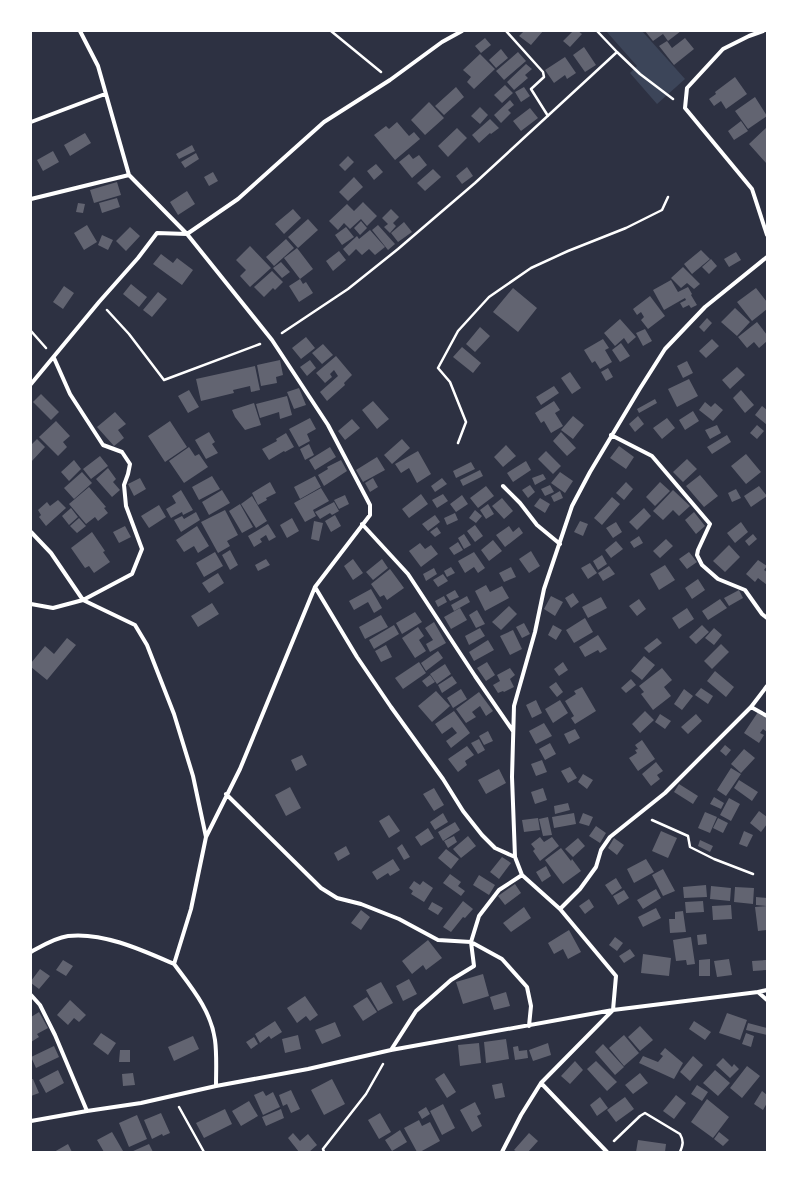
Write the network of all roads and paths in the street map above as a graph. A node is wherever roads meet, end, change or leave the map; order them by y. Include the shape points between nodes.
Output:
1 (80, 31) edge
2 (331, 31) edge
3 (462, 31) edge
4 (506, 31) edge
5 (597, 31) edge
6 (746, 31) edge
7 (764, 31) edge
8 (748, 36) junction
9 (617, 52) junction
10 (390, 80) junction
11 (105, 94) junction
12 (685, 108) junction
13 (548, 116) junction
14 (31, 122) edge
15 (129, 175) junction
16 (668, 197) dead end
17 (31, 199) edge
18 (187, 234) junction
19 (767, 235) edge
20 (767, 257) edge
21 (99, 302) junction
22 (31, 331) edge
23 (272, 340) junction
24 (54, 358) junction
25 (31, 384) edge
26 (611, 435) junction
27 (458, 443) dead end
28 (503, 486) dead end
29 (362, 524) junction
30 (31, 532) edge
31 (560, 544) junction
32 (315, 587) junction
33 (83, 600) junction
34 (31, 604) edge
35 (767, 618) edge
36 (767, 686) edge
37 (751, 707) junction
38 (767, 716) edge
39 (513, 731) junction
40 (226, 794) junction
41 (640, 813) junction
42 (206, 837) junction
43 (515, 856) junction
44 (753, 874) dead end
45 (522, 875) junction
46 (560, 909) junction
47 (471, 942) junction
48 (31, 952) edge
49 (174, 964) junction
50 (767, 990) edge
51 (758, 992) junction
52 (31, 995) edge
53 (767, 1000) edge
54 (613, 1010) junction
55 (529, 1026) junction
56 (391, 1050) junction
57 (541, 1083) junction
58 (216, 1086) junction
59 (174, 1096) junction
60 (87, 1111) junction
61 (31, 1121) edge
62 (606, 1151) edge
63 (204, 1152) edge
64 (324, 1152) edge
65 (502, 1152) edge
66 (680, 1152) edge

1 - 11 street via 98,66
2 - 10 path
3 - 10 street via 442,42
4 - 13 path via 543,72 544,77 531,89
5 - 9 path
6 - 8 street
7 - 8 street
8 - 12 street via 723,49 687,88
9 - 12 path via 640,74
9 - 13 path
10 - 18 street via 324,122 238,199
11 - 14 street
11 - 15 street
12 - 19 street via 752,189
13 - 23 path via 398,249 348,289
15 - 17 street
15 - 18 street
16 - 27 path via 662,210 531,268 489,297 458,332 438,368 450,382 466,422
18 - 21 street via 157,233
18 - 23 street
20 - 26 street via 705,307 665,349
21 - 23 path via 129,334 164,380
21 - 24 street
22 - 24 path
23 - 29 street via 328,425 370,505 370,516
24 - 25 street
24 - 33 street via 70,394 103,445 122,452 130,464 124,485 126,506 142,549 132,574
26 - 31 street via 572,506
26 - 35 street via 652,456 680,488 710,524 697,555 702,565 718,579 745,590
28 - 31 street via 537,525
29 - 32 street
29 - 39 street via 408,574
30 - 33 street via 51,553
31 - 39 street via 544,589 514,706
32 - 40 street via 240,768
32 - 43 street via 357,658 463,811 495,848
33 - 34 street via 53,608
33 - 42 street via 135,625 147,645 174,714 198,797
36 - 37 street
37 - 38 street
37 - 41 street via 665,793
39 - 43 street
40 - 42 street
40 - 47 street via 321,888 337,898 361,904 399,919 438,940
41 - 44 path via 688,836 690,847 714,860
41 - 46 street via 610,837 601,850 596,867 580,889
42 - 49 street via 191,909
43 - 45 street
45 - 46 street
45 - 47 street via 499,890 479,916
46 - 54 street via 616,976
47 - 55 street via 502,959 527,987 531,1006
47 - 56 street via 474,966 451,980 416,1011
48 - 49 street via 50,941 67,936 86,936 140,948
49 - 58 street via 196,994 209,1018 215,1040
50 - 51 street
51 - 53 street
51 - 54 street
52 - 60 street via 40,1005 55,1035
54 - 55 street
54 - 57 street
55 - 56 street
56 - 58 street
56 - 64 path via 366,1094 323,1149
57 - 62 street
57 - 65 street
58 - 59 street
59 - 60 street
59 - 63 path
60 - 61 street
62 - 66 path via 645,1113 680,1134 683,1139

